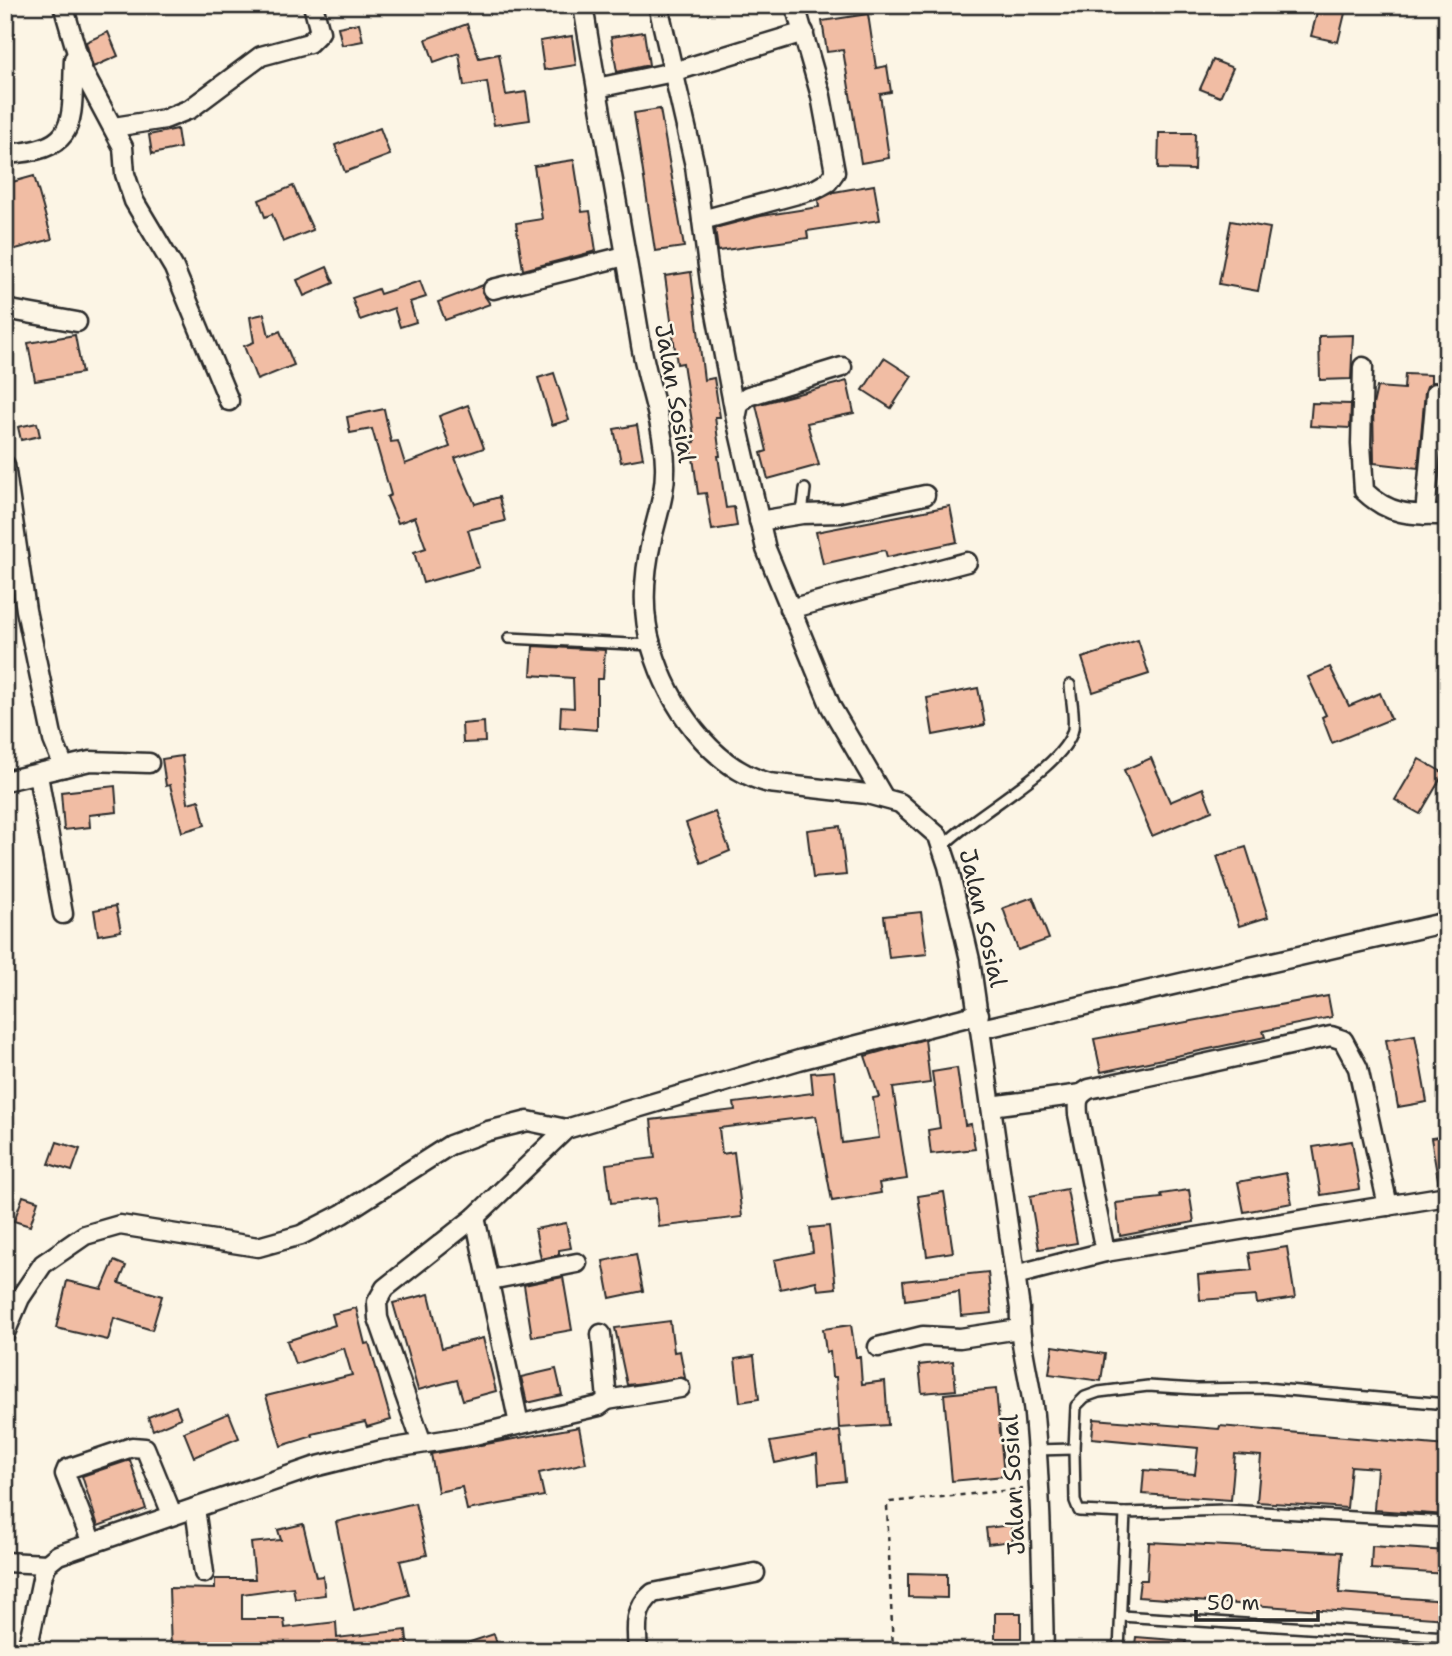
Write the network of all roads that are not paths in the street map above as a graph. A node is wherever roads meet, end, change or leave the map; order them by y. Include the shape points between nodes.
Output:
1 (63, 5) edge
2 (313, 5) edge
3 (583, 5) edge
4 (658, 5) edge
5 (795, 5) edge
6 (804, 32) junction
7 (75, 52) junction
8 (673, 72) junction
9 (597, 88) junction
10 (114, 127) junction
11 (5, 154) edge
12 (702, 220) junction
13 (625, 256) junction
14 (493, 289) dead end
15 (5, 309) edge
16 (77, 322) dead end
17 (842, 367) dead end
18 (1363, 367) dead end
19 (1436, 393) dead end
20 (229, 401) dead end
21 (736, 419) junction
22 (5, 465) edge
23 (805, 489) dead end
24 (925, 495) dead end
25 (802, 514) junction
26 (1425, 515) junction
27 (1447, 515) edge
28 (759, 521) junction
29 (967, 562) dead end
30 (789, 609) junction
31 (509, 638) dead end
32 (651, 645) junction
33 (1070, 685) dead end
34 (149, 763) dead end
35 (64, 767) junction
36 (38, 775) junction
37 (5, 781) edge
38 (884, 799) junction
39 (942, 847) junction
40 (62, 914) dead end
41 (1447, 922) edge
42 (980, 1022) junction
43 (1081, 1094) junction
44 (991, 1106) junction
45 (566, 1129) junction
46 (1447, 1196) edge
47 (1388, 1206) junction
48 (475, 1217) junction
49 (1105, 1252) junction
50 (577, 1263) dead end
51 (1015, 1275) junction
52 (490, 1280) junction
53 (1019, 1329) junction
54 (5, 1333) edge
55 (601, 1334) dead end
56 (878, 1347) dead end
57 (680, 1388) dead end
58 (607, 1400) junction
59 (1447, 1404) edge
60 (519, 1424) junction
61 (422, 1443) junction
62 (1074, 1449) junction
63 (1036, 1450) junction
64 (195, 1508) junction
65 (1125, 1513) junction
66 (172, 1514) junction
67 (1447, 1522) edge
68 (92, 1543) junction
69 (5, 1562) edge
70 (47, 1564) junction
71 (204, 1573) dead end
72 (755, 1573) dead end
73 (1121, 1616) junction
74 (1447, 1637) edge
75 (27, 1651) edge
76 (638, 1651) edge
77 (1044, 1651) edge
78 (1119, 1651) edge

1 - 7 street
2 - 10 street via 320,32 309,43 261,56 190,109 165,119
3 - 9 street, Jalan Sosial
4 - 8 street
5 - 6 street
6 - 8 street
6 - 12 street via 835,172 816,189
7 - 10 street
7 - 11 street via 70,120 64,134 45,150
8 - 9 street
8 - 12 street via 695,166
9 - 13 street, Jalan Sosial
10 - 20 street via 134,201 174,268
12 - 21 street
13 - 14 street
13 - 32 street, Jalan Sosial via 665,465 663,497 645,574
15 - 16 street
17 - 21 street via 748,396 739,404
18 - 26 street via 1360,444 1364,491 1381,506
19 - 26 street
21 - 28 street
22 - 35 street via 26,610 53,740
23 - 25 lane
24 - 25 street via 840,513
25 - 28 street
26 - 27 street
28 - 30 street
29 - 30 street
30 - 38 street via 831,707
31 - 32 lane
32 - 38 street, Jalan Sosial via 689,722 730,764 769,783
33 - 39 lane via 1073,728 1060,752 999,803 958,829
34 - 35 street via 110,759
35 - 36 street
36 - 37 street
36 - 40 street
38 - 39 street, Jalan Sosial via 901,803 916,814 938,836
39 - 42 street, Jalan Sosial
41 - 42 street
42 - 44 street, Jalan Sosial
42 - 45 street via 800,1060
43 - 44 street
43 - 47 street via 1339,1036 1358,1068
43 - 49 street via 1078,1114
44 - 51 street, Jalan Sosial
45 - 48 street
45 - 54 street via 528,1121 488,1131 450,1146 301,1235 258,1247 120,1225 85,1235 43,1264 20,1298
46 - 47 street
47 - 49 street
48 - 52 street
48 - 61 street via 385,1287 377,1302 378,1318
49 - 51 street
50 - 52 street
51 - 53 street, Jalan Sosial
52 - 60 street
53 - 56 street
53 - 63 street, Jalan Sosial via 1027,1356
55 - 58 street
57 - 58 street
58 - 60 street via 579,1412
59 - 62 lane via 1264,1388 1148,1386 1085,1397 1076,1406
60 - 61 street
61 - 64 street via 314,1467
62 - 63 lane
62 - 65 lane via 1079,1511
63 - 77 street, Jalan Sosial
64 - 66 street
64 - 71 street
65 - 67 lane via 1227,1510
65 - 73 lane
66 - 68 street
66 - 68 street via 145,1448 132,1447 67,1469
68 - 70 street via 58,1555
69 - 70 street
70 - 75 street
72 - 76 street via 653,1593 641,1602 637,1616
73 - 74 lane
73 - 78 lane

